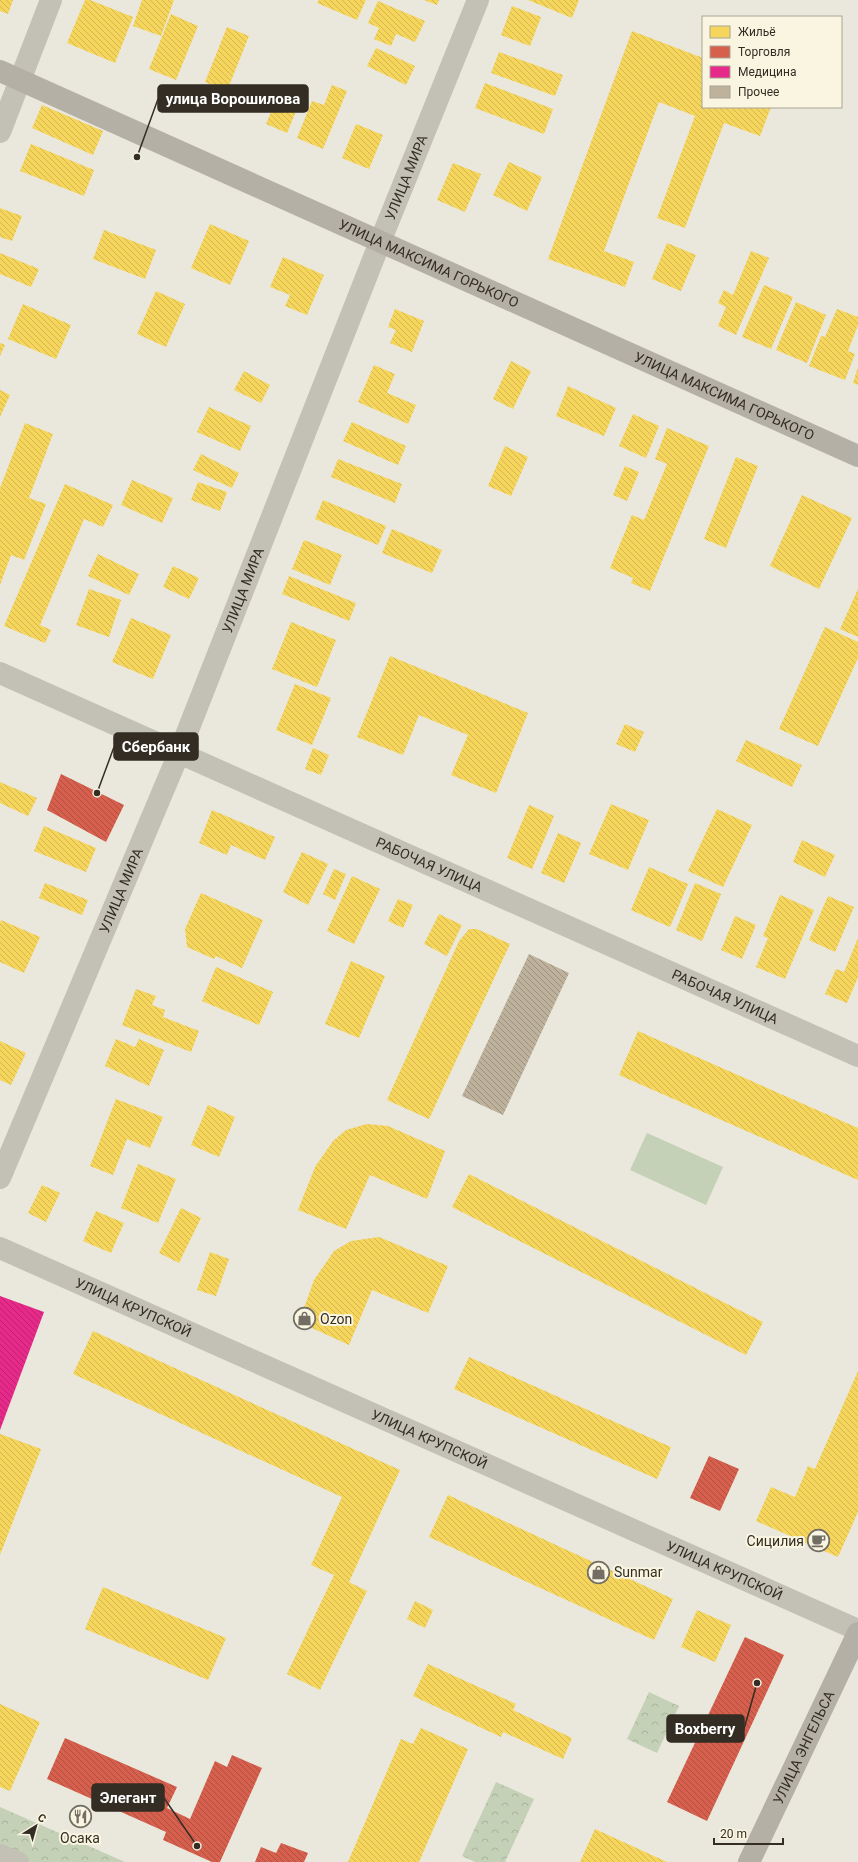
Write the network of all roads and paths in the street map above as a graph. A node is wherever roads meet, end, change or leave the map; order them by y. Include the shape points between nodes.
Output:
1 (51, 0) edge
2 (478, 0) edge
3 (0, 71) edge
4 (20, 80) junction
5 (0, 132) edge
6 (380, 242) junction
7 (858, 456) edge
8 (0, 673) edge
9 (179, 753) junction
10 (858, 1056) edge
11 (0, 1178) edge
12 (0, 1248) edge
13 (858, 1631) edge
14 (0, 1854) edge
15 (19, 1862) edge
16 (749, 1862) edge

1 - 4 street
2 - 6 street, УЛИЦА МИРА
3 - 4 main road, УЛИЦА МАКСИМА ГОРЬКОГО
4 - 5 street
4 - 6 main road, УЛИЦА МАКСИМА ГОРЬКОГО
6 - 7 main road, УЛИЦА МАКСИМА ГОРЬКОГО
6 - 9 street, УЛИЦА МИРА
8 - 9 street, РАБОЧАЯ УЛИЦА
9 - 10 street, РАБОЧАЯ УЛИЦА
9 - 11 street, УЛИЦА МИРА
12 - 13 street, УЛИЦА КРУПСКОЙ
13 - 16 main road, УЛИЦА ЭНГЕЛЬСА
14 - 15 street

